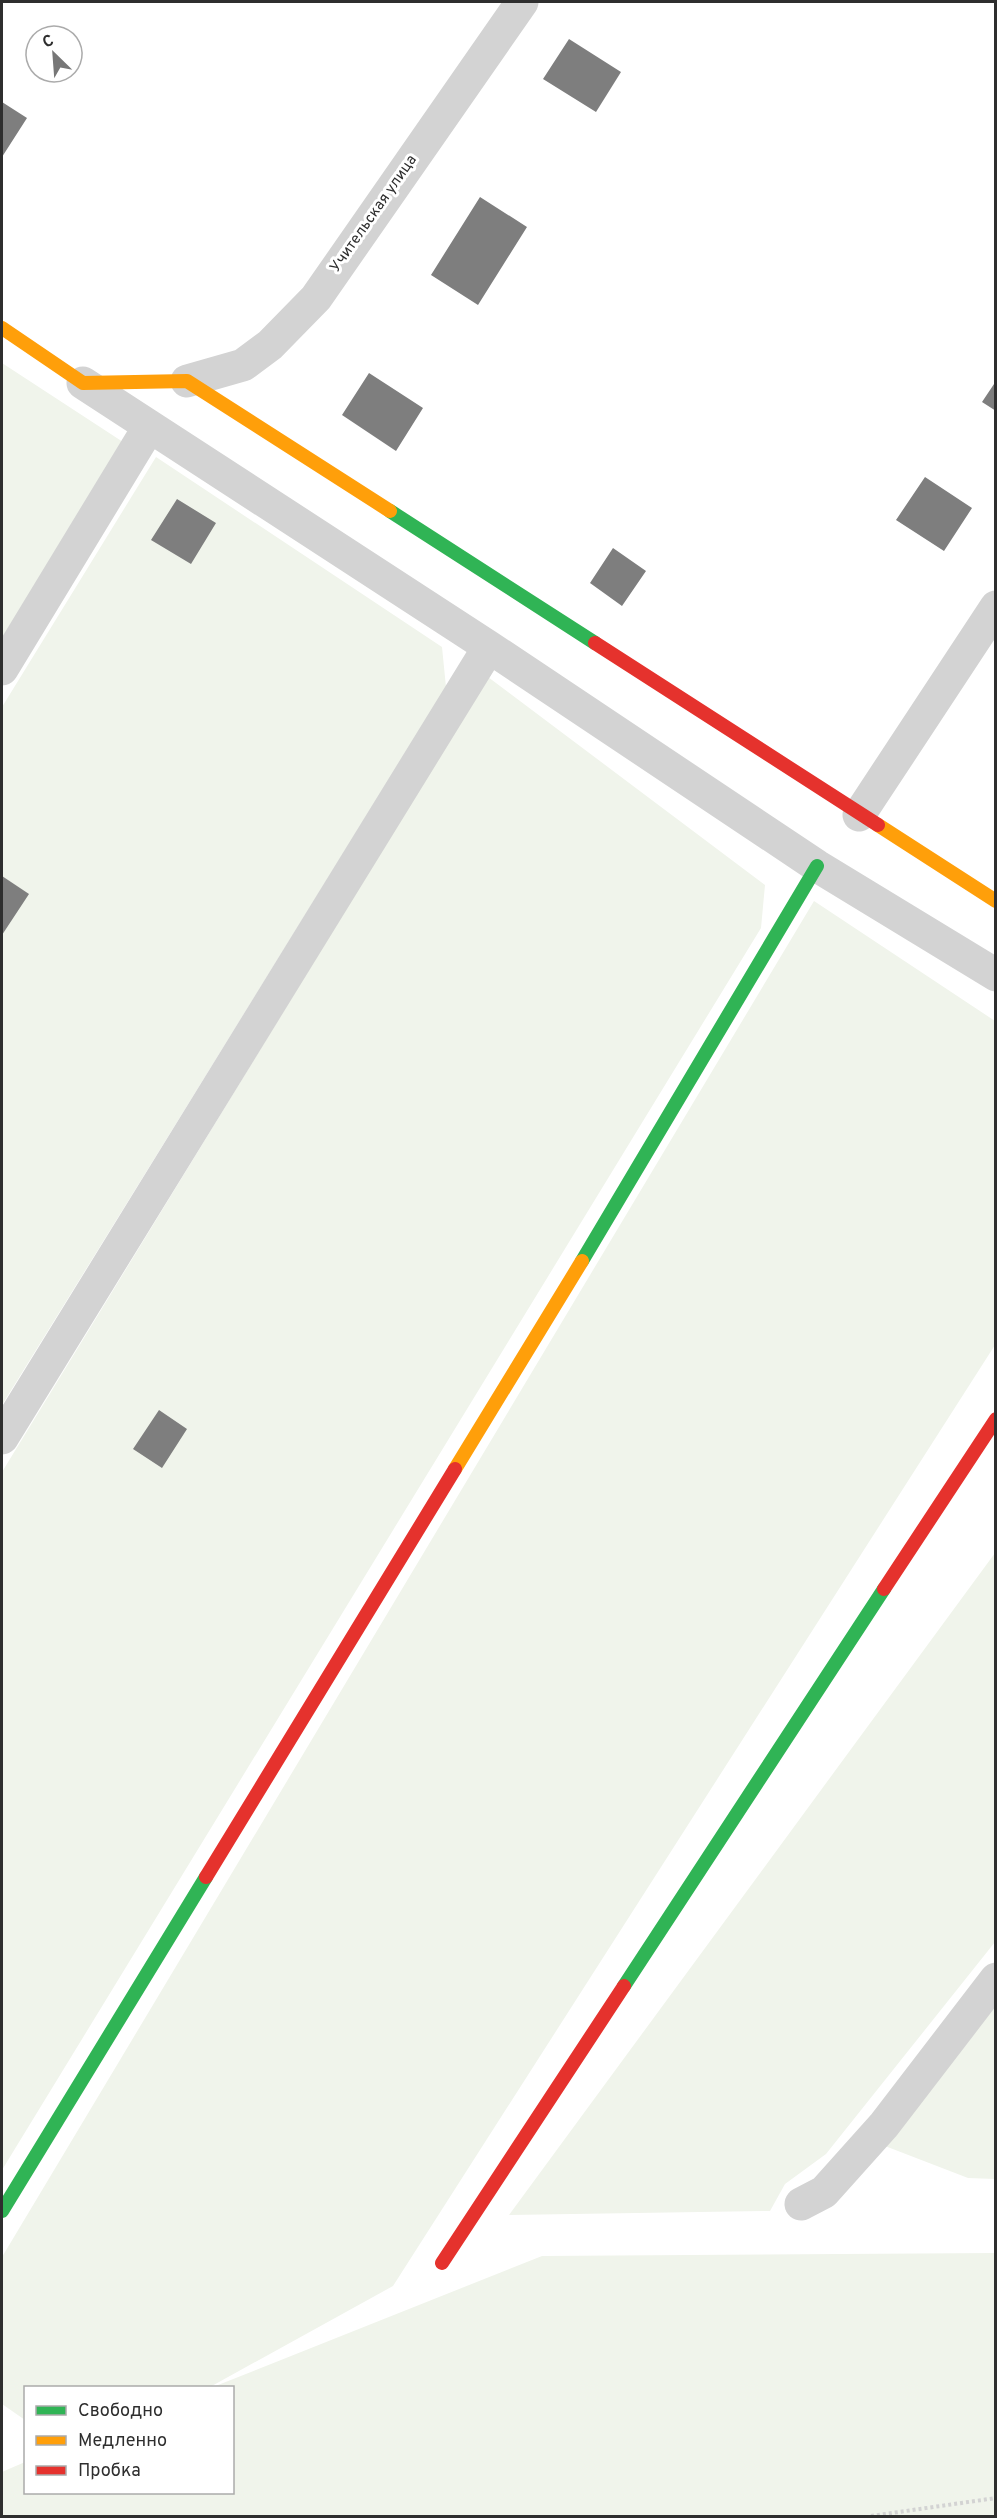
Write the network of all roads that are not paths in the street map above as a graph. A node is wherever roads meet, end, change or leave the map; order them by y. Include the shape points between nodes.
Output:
1 (522, 2) edge
2 (2, 328) edge
3 (187, 381) junction
4 (83, 383) junction
5 (149, 427) junction
6 (996, 607) edge
7 (489, 647) junction
8 (2, 669) edge
9 (859, 815) junction
10 (817, 866) junction
11 (996, 901) edge
12 (996, 975) edge
13 (996, 1419) edge
14 (2, 1438) edge
15 (996, 1979) edge
16 (801, 2204) dead end
17 (2, 2211) edge
18 (442, 2263) dead end

1 - 3 street, Учительская улица via 316,298 270,345 243,365
2 - 4 street
3 - 4 street
3 - 9 street
4 - 5 street
5 - 7 street
5 - 8 street
6 - 9 street
7 - 10 street
7 - 14 street
9 - 11 street
10 - 12 street
10 - 17 street
13 - 18 street
15 - 16 street via 884,2125 824,2192

